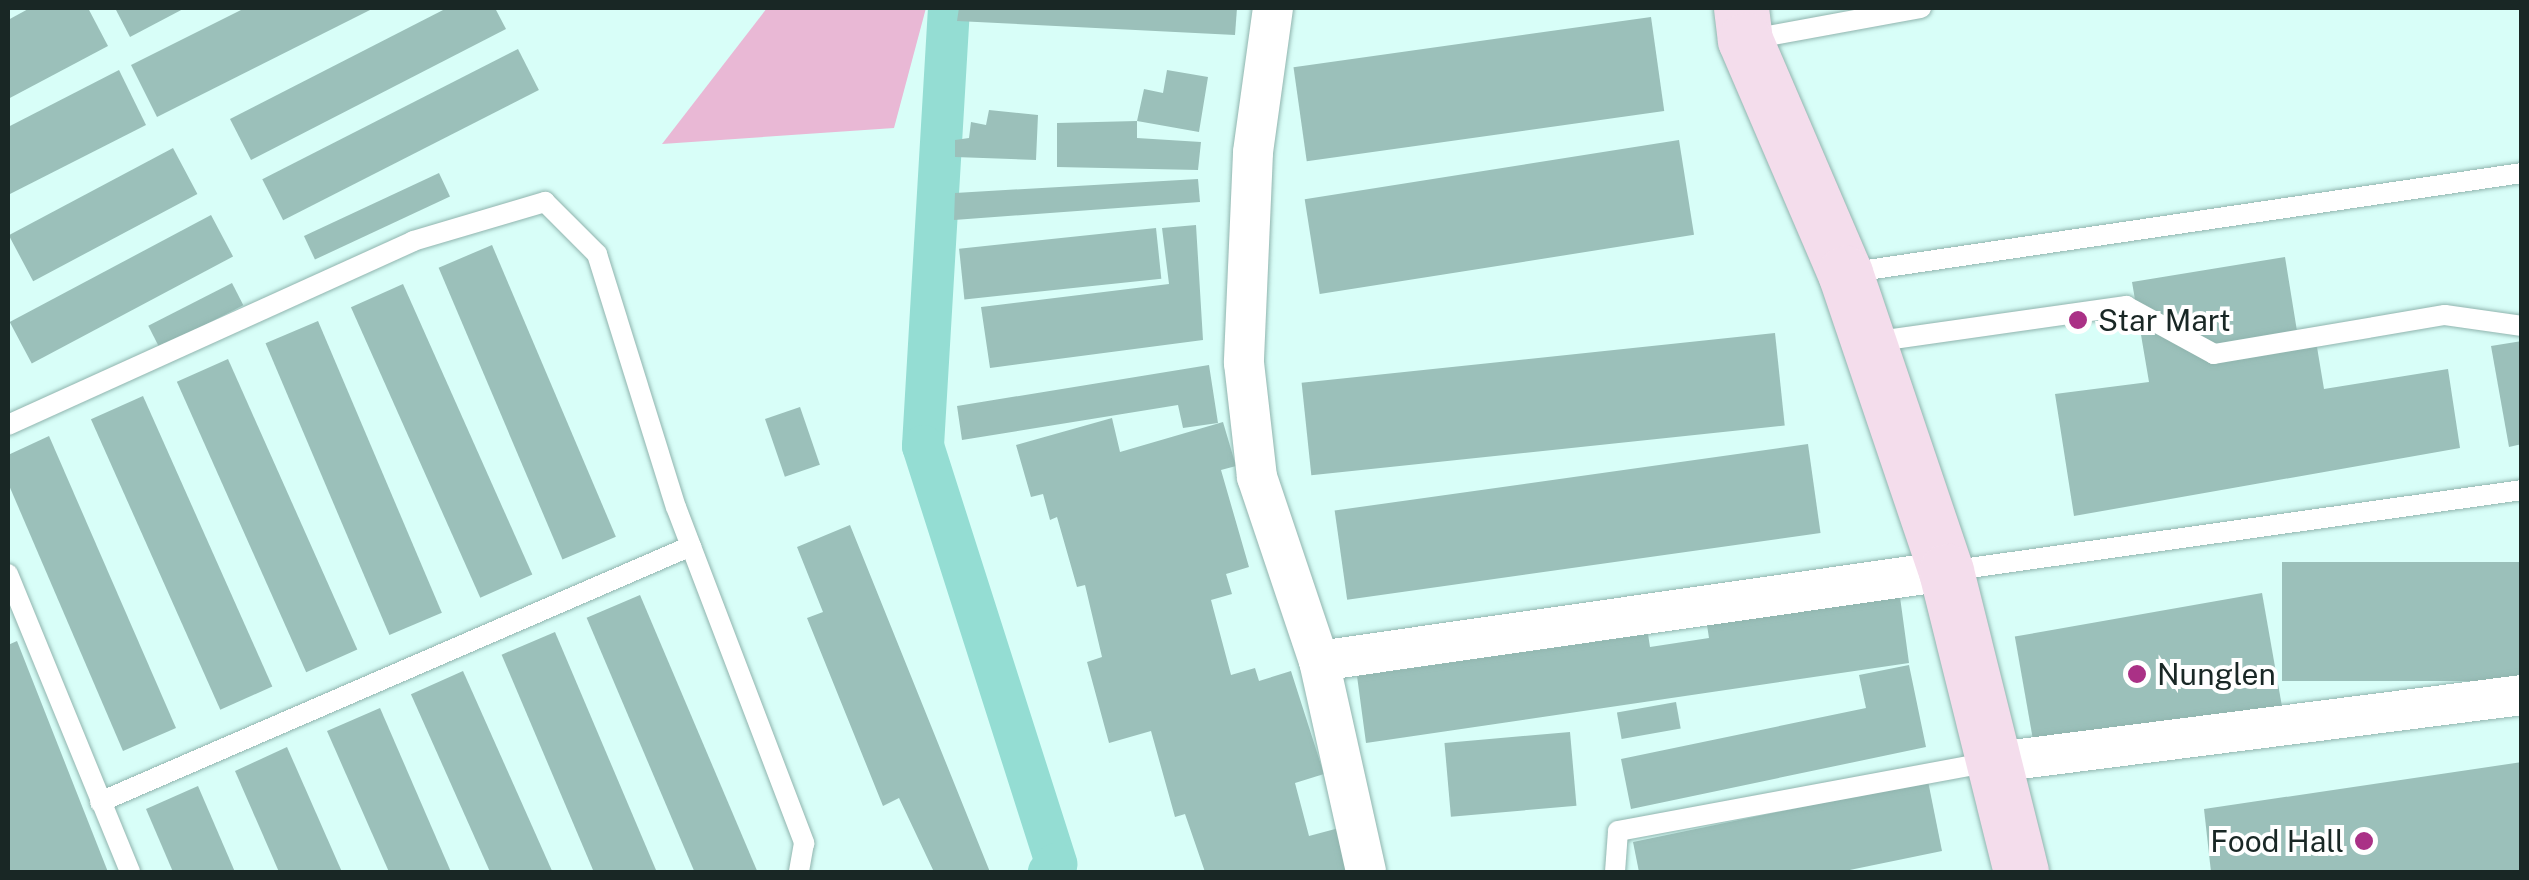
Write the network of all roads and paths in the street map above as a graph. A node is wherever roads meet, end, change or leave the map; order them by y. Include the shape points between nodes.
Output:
1 (1273, 8) edge
2 (1921, 8) edge
3 (1743, 24) edge
4 (2522, 173) edge
5 (1845, 273) junction
6 (2522, 326) edge
7 (1868, 342) junction
8 (8, 425) edge
9 (2522, 490) edge
10 (692, 546) junction
11 (1946, 571) junction
12 (8, 574) edge
13 (14, 608) edge
14 (1319, 662) junction
15 (2522, 695) edge
16 (1997, 762) junction
17 (100, 802) junction
18 (130, 872) edge
19 (799, 872) edge
20 (1366, 872) edge
21 (1615, 872) edge
22 (2021, 872) edge

1 - 14 street via 1253,152 1244,363 1256,477
2 - 3 lane
3 - 5 street
4 - 5 lane
5 - 7 street
6 - 7 lane via 2445,315 2214,354 2126,306
7 - 11 street
8 - 10 lane via 414,241 545,202 598,254
9 - 11 lane
10 - 17 lane
10 - 19 lane via 804,842
11 - 14 street
11 - 16 street
12 - 13 lane
13 - 17 lane
14 - 20 street
15 - 16 street
16 - 21 lane via 1618,831
16 - 22 street
17 - 18 lane

